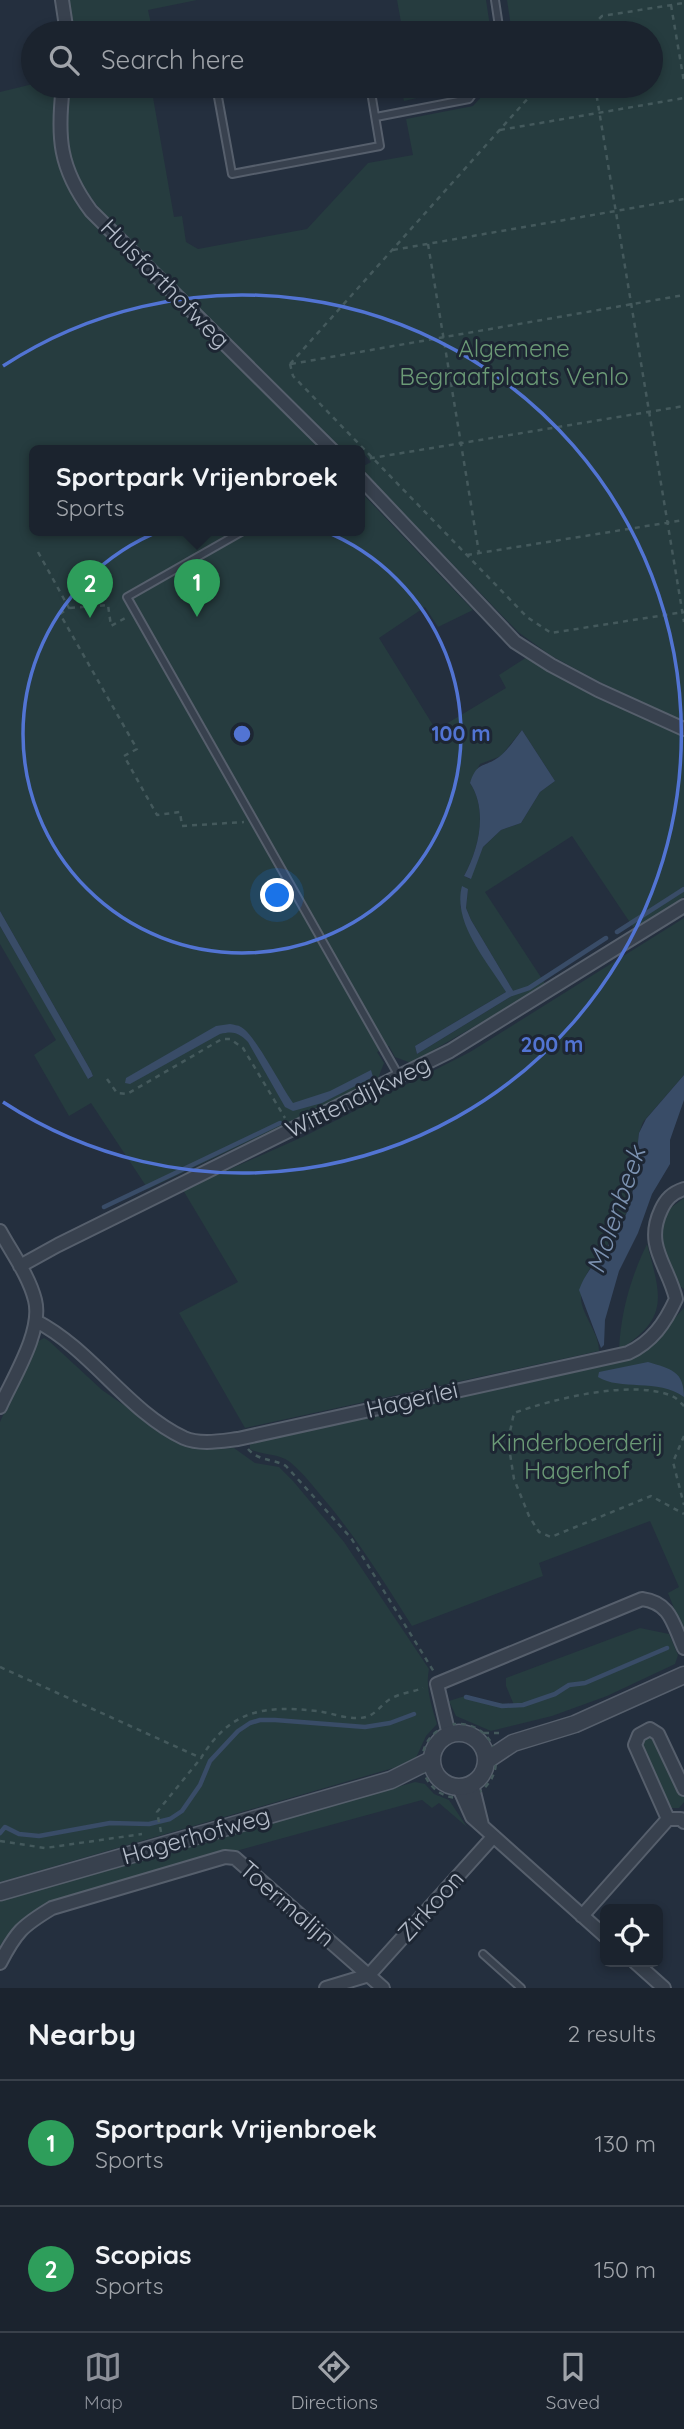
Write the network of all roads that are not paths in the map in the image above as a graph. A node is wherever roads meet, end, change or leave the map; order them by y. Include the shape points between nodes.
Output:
1 (62, 0) edge
2 (495, 0) edge
3 (65, 21) edge
4 (499, 21) edge
5 (62, 98) edge
6 (218, 98) edge
7 (372, 98) edge
8 (470, 98) edge
9 (376, 117) junction
10 (327, 445) edge
11 (365, 483) edge
12 (234, 536) edge
13 (684, 729) edge
14 (684, 906) edge
15 (400, 1077) junction
16 (684, 1189) edge
17 (0, 1231) edge
18 (20, 1266) junction
19 (680, 1299) edge
20 (36, 1321) junction
21 (0, 1407) edge
22 (684, 1648) edge
23 (684, 1675) edge
24 (449, 1730) junction
25 (489, 1756) junction
26 (429, 1769) junction
27 (684, 1789) edge
28 (467, 1791) junction
29 (679, 1818) edge
30 (492, 1837) junction
31 (0, 1892) edge
32 (582, 1916) junction
33 (600, 1932) edge
34 (483, 1954) dead end
35 (0, 1963) edge
36 (641, 1967) edge
37 (369, 1975) junction
38 (326, 1988) edge
39 (383, 1988) edge
40 (521, 1988) edge
41 (664, 1988) edge

1 - 3 street
2 - 4 lane
5 - 10 street, Hulsforthofweg via 63,159 92,211
6 - 9 lane via 232,174 380,146
7 - 9 lane
8 - 9 lane
11 - 13 street via 516,642 551,666
12 - 15 lane via 127,597
14 - 15 street, Wittendijkweg via 450,1051
15 - 18 street, Wittendijkweg
16 - 19 street, Hagerlei via 664,1203 653,1234 655,1249
17 - 18 street
18 - 20 street via 34,1298
19 - 20 street, Hagerlei via 644,1345 628,1353 210,1443 186,1439 148,1414 58,1332
20 - 21 street
22 - 24 street via 667,1610 656,1601 642,1599 438,1684
23 - 25 street
24 - 25 street via 472,1736
24 - 26 street via 436,1745
25 - 28 street via 483,1773
26 - 28 street via 444,1784
26 - 31 street, Hagerhofweg via 409,1780 391,1780
27 - 29 street via 658,1734 649,1730 639,1735 635,1745
28 - 30 street
29 - 32 street
30 - 32 street
30 - 37 street, Zirkoon
32 - 33 street
34 - 40 lane
35 - 37 street, Toermalijn via 13,1937 52,1908 225,1857 235,1858
36 - 41 street
37 - 38 street
37 - 39 street, Toermalijn

